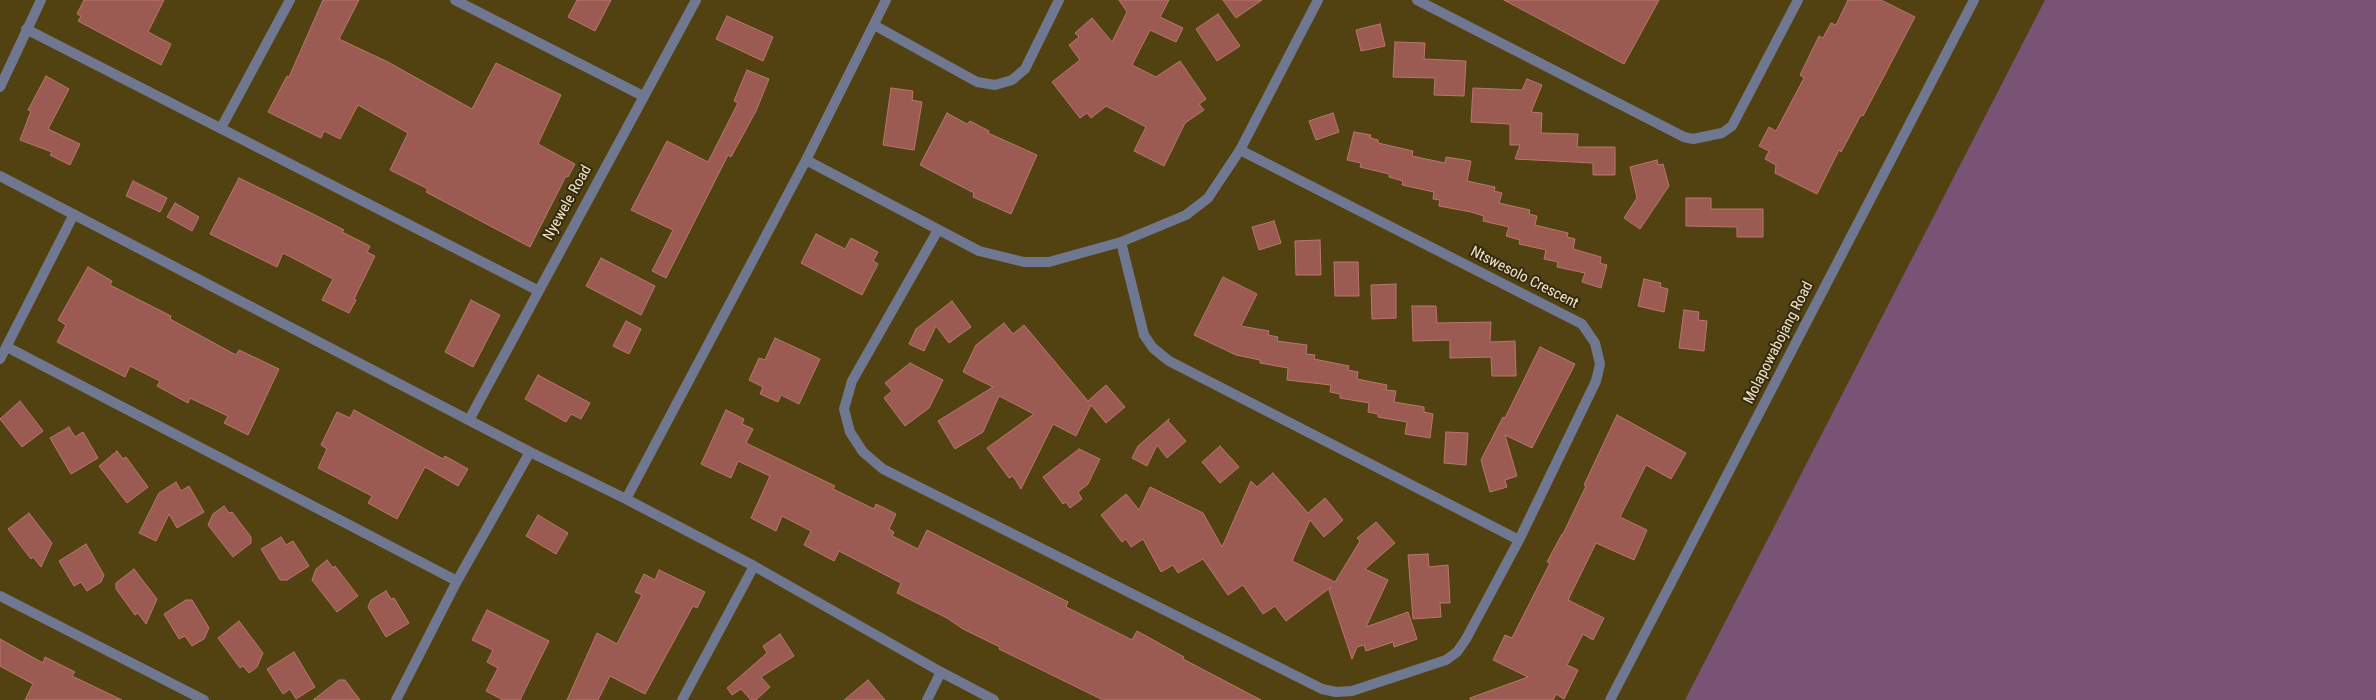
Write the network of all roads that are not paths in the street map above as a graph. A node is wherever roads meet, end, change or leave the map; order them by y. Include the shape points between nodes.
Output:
1 (42, 0) edge
2 (290, 0) edge
3 (455, 0) edge
4 (696, 0) edge
5 (886, 0) edge
6 (1059, 0) edge
7 (1318, 0) edge
8 (1417, 0) edge
9 (1798, 0) edge
10 (1974, 0) edge
11 (874, 25) junction
12 (26, 29) junction
13 (0, 87) edge
14 (643, 96) junction
15 (221, 128) junction
16 (1240, 150) junction
17 (806, 160) junction
18 (0, 176) edge
19 (74, 214) junction
20 (938, 230) junction
21 (1121, 242) junction
22 (537, 290) junction
23 (6, 346) junction
24 (0, 359) edge
25 (469, 420) junction
26 (530, 452) junction
27 (626, 499) junction
28 (1519, 540) junction
29 (754, 566) junction
30 (457, 581) junction
31 (0, 596) edge
32 (941, 672) junction
33 (204, 700) edge
34 (396, 700) edge
35 (682, 700) edge
36 (927, 700) edge
37 (994, 700) edge
38 (1610, 700) edge

1 - 12 street
2 - 15 street
3 - 14 street
4 - 14 street, Nyewele Road
5 - 11 street
6 - 11 street via 1025,68 1012,80 995,84 977,82
7 - 16 street
8 - 9 street via 1693,139 1722,133 1732,126
10 - 38 street, Molapowabojang Road
11 - 17 street
12 - 13 street
12 - 15 street
14 - 22 street, Nyewele Road
15 - 22 street
16 - 21 street via 1198,208
16 - 28 street, Ntswesolo Crescent via 1582,324 1595,343 1600,364 1596,381
17 - 20 street
17 - 27 street
18 - 19 street
19 - 23 street
19 - 25 street
20 - 21 street via 979,250 1024,262 1049,262
20 - 28 street, Ntswesolo Crescent via 852,381 844,409 850,432 863,452 883,468 1322,689 1336,692 1352,691 1446,660 1456,652
21 - 28 street via 1144,335 1169,361
22 - 25 street, Nyewele Road
23 - 24 street
23 - 30 street
25 - 26 street
26 - 27 street
26 - 30 street
27 - 29 street
29 - 32 street
29 - 35 street
30 - 34 street
31 - 33 street
32 - 36 street
32 - 37 street

